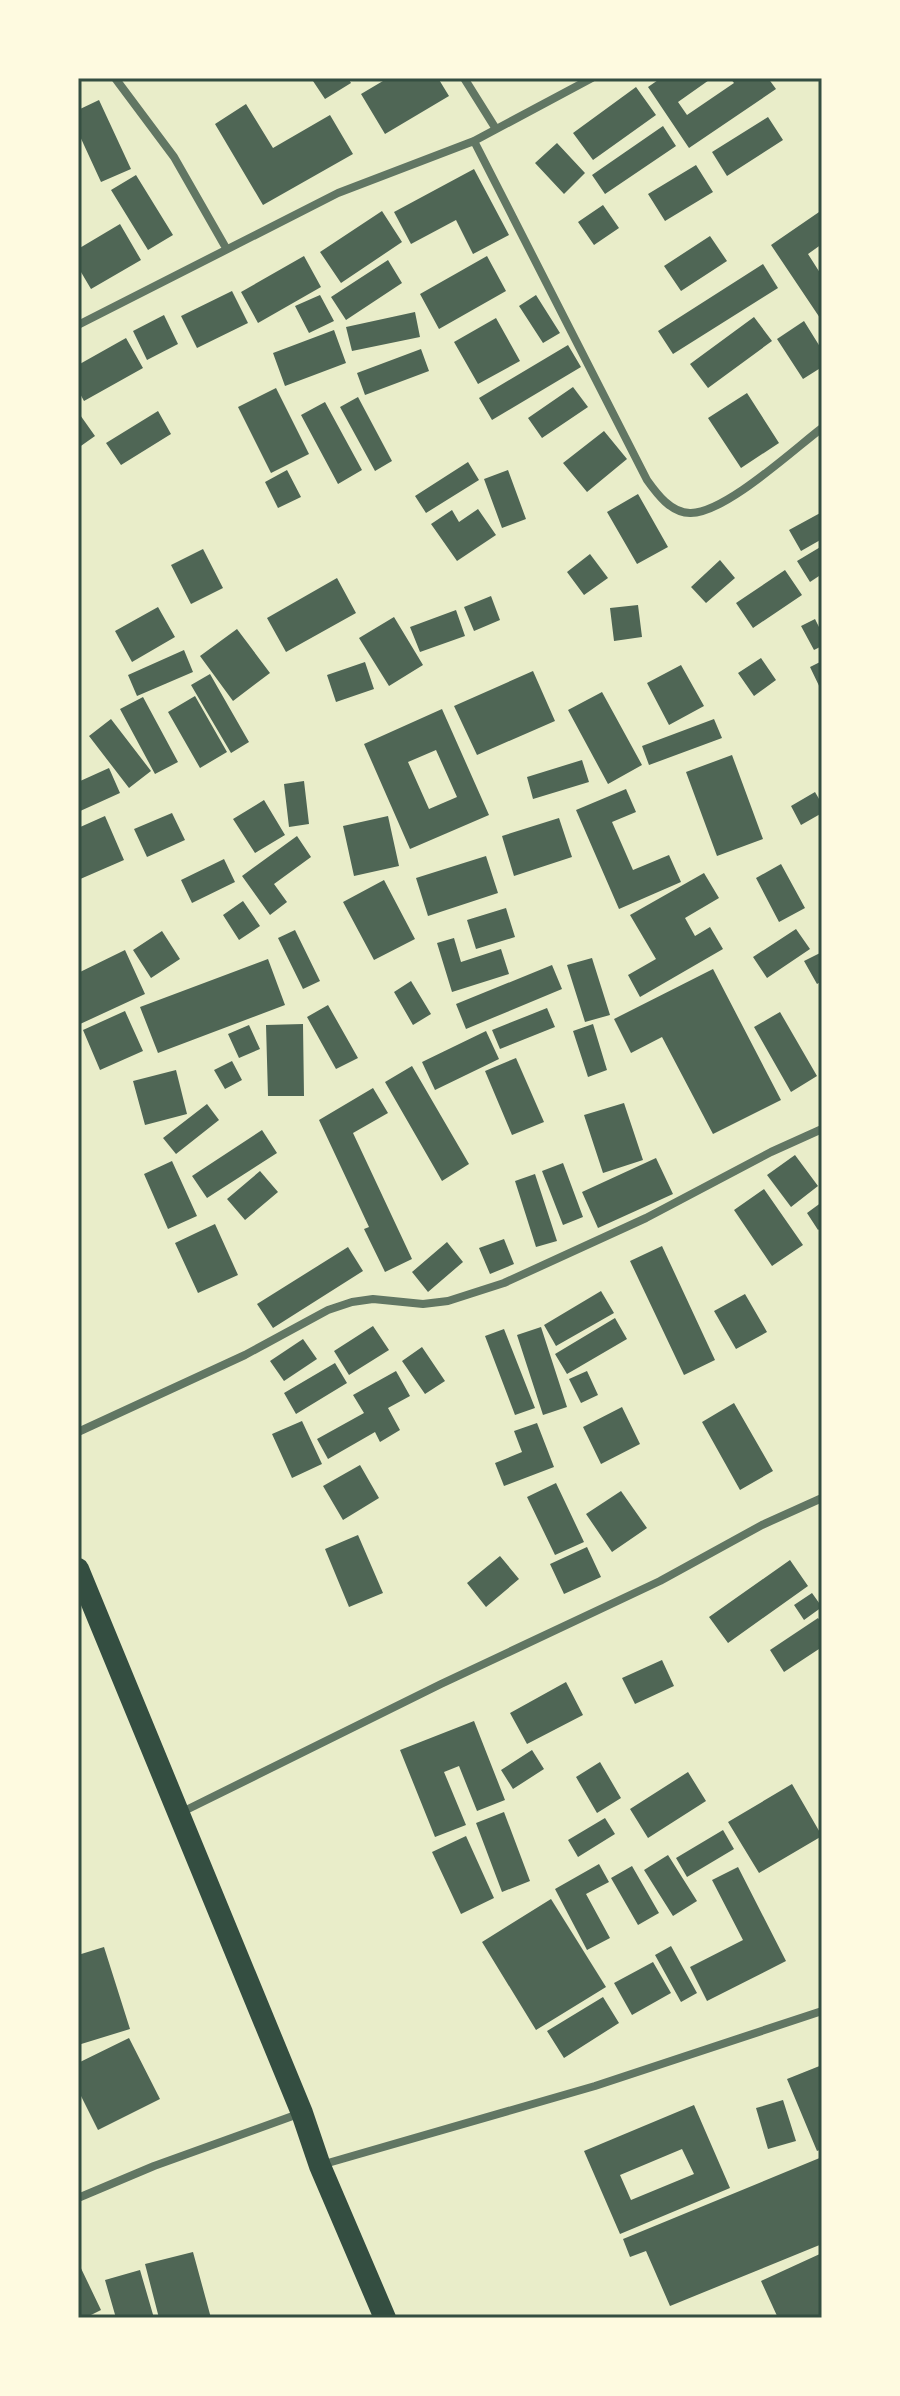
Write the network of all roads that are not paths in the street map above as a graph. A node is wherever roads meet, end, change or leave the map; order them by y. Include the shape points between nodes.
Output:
1 (115, 78) edge
2 (464, 78) edge
3 (592, 78) edge
4 (496, 129) junction
5 (474, 141) junction
6 (226, 248) junction
7 (78, 325) edge
8 (822, 428) edge
9 (822, 1129) edge
10 (78, 1432) edge
11 (822, 1498) edge
12 (78, 1569) edge
13 (179, 1814) junction
14 (822, 2011) edge
15 (302, 2113) junction
16 (320, 2166) junction
17 (78, 2198) edge
18 (385, 2318) edge

1 - 6 street via 174,157
2 - 4 street
3 - 4 street
4 - 5 street
5 - 6 street via 338,193
5 - 8 street via 661,500 687,514 706,511
6 - 7 street
9 - 10 street via 504,1283 448,1301 373,1299 328,1310 245,1355
11 - 13 street
12 - 13 highway
13 - 15 highway
14 - 16 street via 595,2086
15 - 16 highway
15 - 17 street
16 - 18 highway

